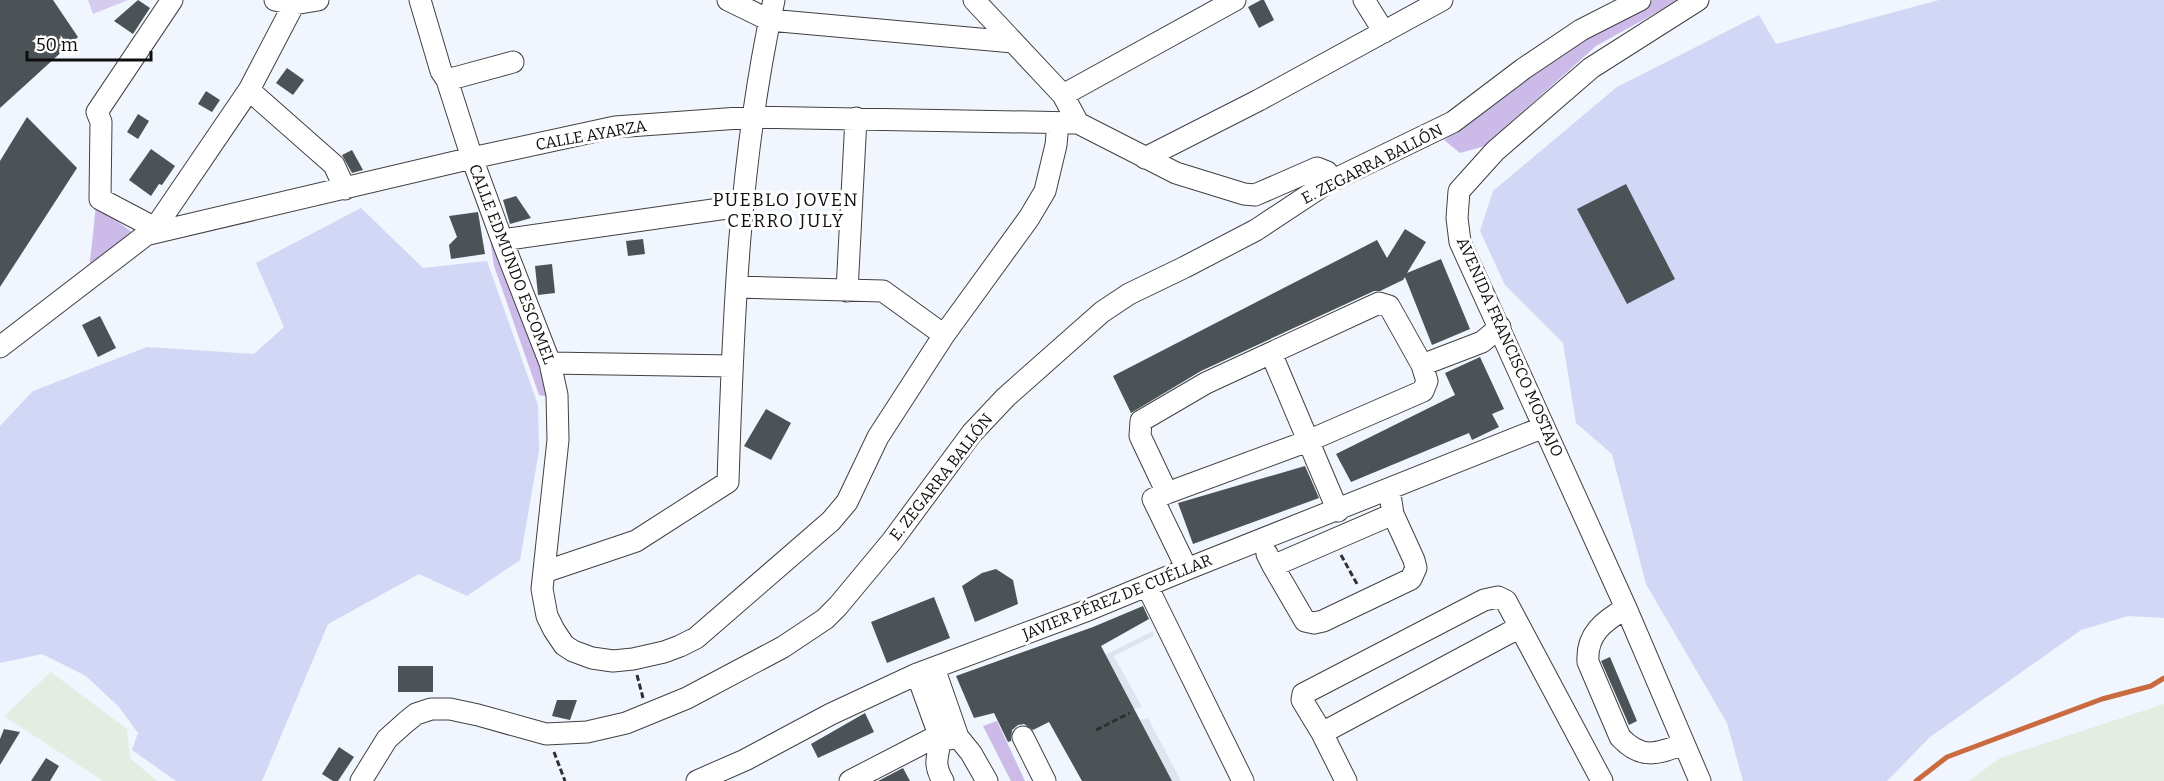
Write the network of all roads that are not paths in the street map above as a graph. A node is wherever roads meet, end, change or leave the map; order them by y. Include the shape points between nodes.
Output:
1 (172, 0) edge
2 (318, 0) edge
3 (420, 0) edge
4 (728, 0) edge
5 (974, 0) edge
6 (1364, 0) edge
7 (1442, 0) edge
8 (1640, 0) edge
9 (1698, 0) edge
10 (1232, 1) edge
11 (284, 2) edge
12 (772, 10) edge
13 (1384, 32) junction
14 (1013, 42) junction
15 (513, 62) dead end
16 (447, 80) junction
17 (249, 90) junction
18 (1063, 95) junction
19 (753, 117) junction
20 (856, 118) junction
21 (1068, 123) junction
22 (472, 158) junction
23 (1145, 158) junction
24 (1333, 180) junction
25 (345, 189) junction
26 (741, 206) junction
27 (152, 231) junction
28 (502, 240) junction
29 (738, 287) junction
30 (855, 290) junction
31 (1500, 327) junction
32 (945, 335) junction
33 (0, 347) edge
34 (1270, 353) junction
35 (550, 363) junction
36 (1422, 365) junction
37 (732, 366) junction
38 (1544, 428) junction
39 (1308, 441) junction
40 (1389, 490) junction
41 (1167, 493) junction
42 (1338, 511) junction
43 (1393, 514) junction
44 (1261, 540) junction
45 (1273, 566) junction
46 (1187, 569) junction
47 (544, 572) junction
48 (1147, 586) junction
49 (1626, 608) junction
50 (1520, 627) junction
51 (926, 671) junction
52 (1322, 733) junction
53 (1023, 737) dead end
54 (946, 738) junction
55 (1684, 744) junction
56 (361, 781) edge
57 (697, 781) edge
58 (850, 781) edge
59 (943, 781) edge
60 (987, 781) edge
61 (1045, 781) edge
62 (1243, 781) edge
63 (1346, 781) edge
64 (1602, 781) edge
65 (1700, 781) edge

1 - 27 street via 97,112 101,122 100,199
2 - 11 street
3 - 16 street, CALLE EDMUNDO ESCOMEL
4 - 12 street
5 - 14 street
6 - 13 street
7 - 13 street
8 - 24 street, E. ZEGARRA BALLÓN via 1572,37 1453,122
9 - 31 street, AVENIDA FRANCISCO MOSTAJO via 1591,68 1495,151 1460,191 1460,242
10 - 18 street
11 - 17 street
12 - 14 street
12 - 19 street
13 - 23 street
14 - 18 street
15 - 16 street
16 - 22 street, CALLE EDMUNDO ESCOMEL
17 - 25 street via 334,165
17 - 27 street
18 - 21 street
19 - 20 street, CALLE AYARZA
19 - 22 street, CALLE AYARZA via 615,127
19 - 26 street
20 - 21 street, CALLE AYARZA
20 - 30 street
21 - 23 street via 1105,135
21 - 32 street, CALLE EDMUNDO ESCOMEL via 1056,145 1045,191
22 - 25 street, CALLE AYARZA
22 - 28 street, CALLE EDMUNDO ESCOMEL
23 - 24 street via 1176,173 1244,194 1255,195 1317,168
24 - 56 street, E. ZEGARRA BALLÓN via 1256,230 1129,294 1102,312 1006,397 972,433 892,542 825,619 783,647 687,698 626,723 587,732 546,734 478,715 431,709 411,718 387,739
25 - 27 street, CALLE AYARZA
26 - 28 street
26 - 29 street
27 - 33 street
28 - 35 street, CALLE EDMUNDO ESCOMEL
29 - 30 street
29 - 37 street
30 - 32 street via 883,291
31 - 36 street via 1482,342
31 - 38 street, AVENIDA FRANCISCO MOSTAJO
32 - 47 street, CALLE EDMUNDO ESCOMEL via 878,437 847,502 831,521 696,638 664,652 633,659 613,661 573,651 564,645 547,616 542,589
34 - 36 street via 1379,303 1389,306
34 - 39 street
34 - 41 street via 1206,383 1141,421 1140,436
35 - 37 street
35 - 47 street, CALLE EDMUNDO ESCOMEL via 557,395 558,440
36 - 39 street via 1426,381 1423,391
37 - 47 street via 728,482 636,541
38 - 40 street, JAVIER PÉREZ DE CUÉLLAR
38 - 49 street, AVENIDA FRANCISCO MOSTAJO
39 - 41 street
39 - 42 street
40 - 42 street, JAVIER PÉREZ DE CUÉLLAR
40 - 43 street
41 - 46 street via 1153,499
42 - 44 street, JAVIER PÉREZ DE CUÉLLAR
43 - 45 street
43 - 45 street via 1414,560 1416,568 1411,579 1323,621 1305,621
44 - 45 street
44 - 46 street, JAVIER PÉREZ DE CUÉLLAR
46 - 48 street, JAVIER PÉREZ DE CUÉLLAR
48 - 51 street, JAVIER PÉREZ DE CUÉLLAR
48 - 62 street
49 - 55 street, AVENIDA FRANCISCO MOSTAJO
49 - 55 street via 1599,626 1588,662 1620,737 1628,746 1646,754
50 - 52 street
50 - 52 street via 1506,601 1498,597 1484,600 1309,690 1302,700
50 - 64 street
51 - 54 street
51 - 57 street, JAVIER PÉREZ DE CUÉLLAR
52 - 63 street
53 - 61 street
54 - 58 street
54 - 59 street via 936,767
54 - 60 street via 972,753
55 - 65 street, AVENIDA FRANCISCO MOSTAJO

